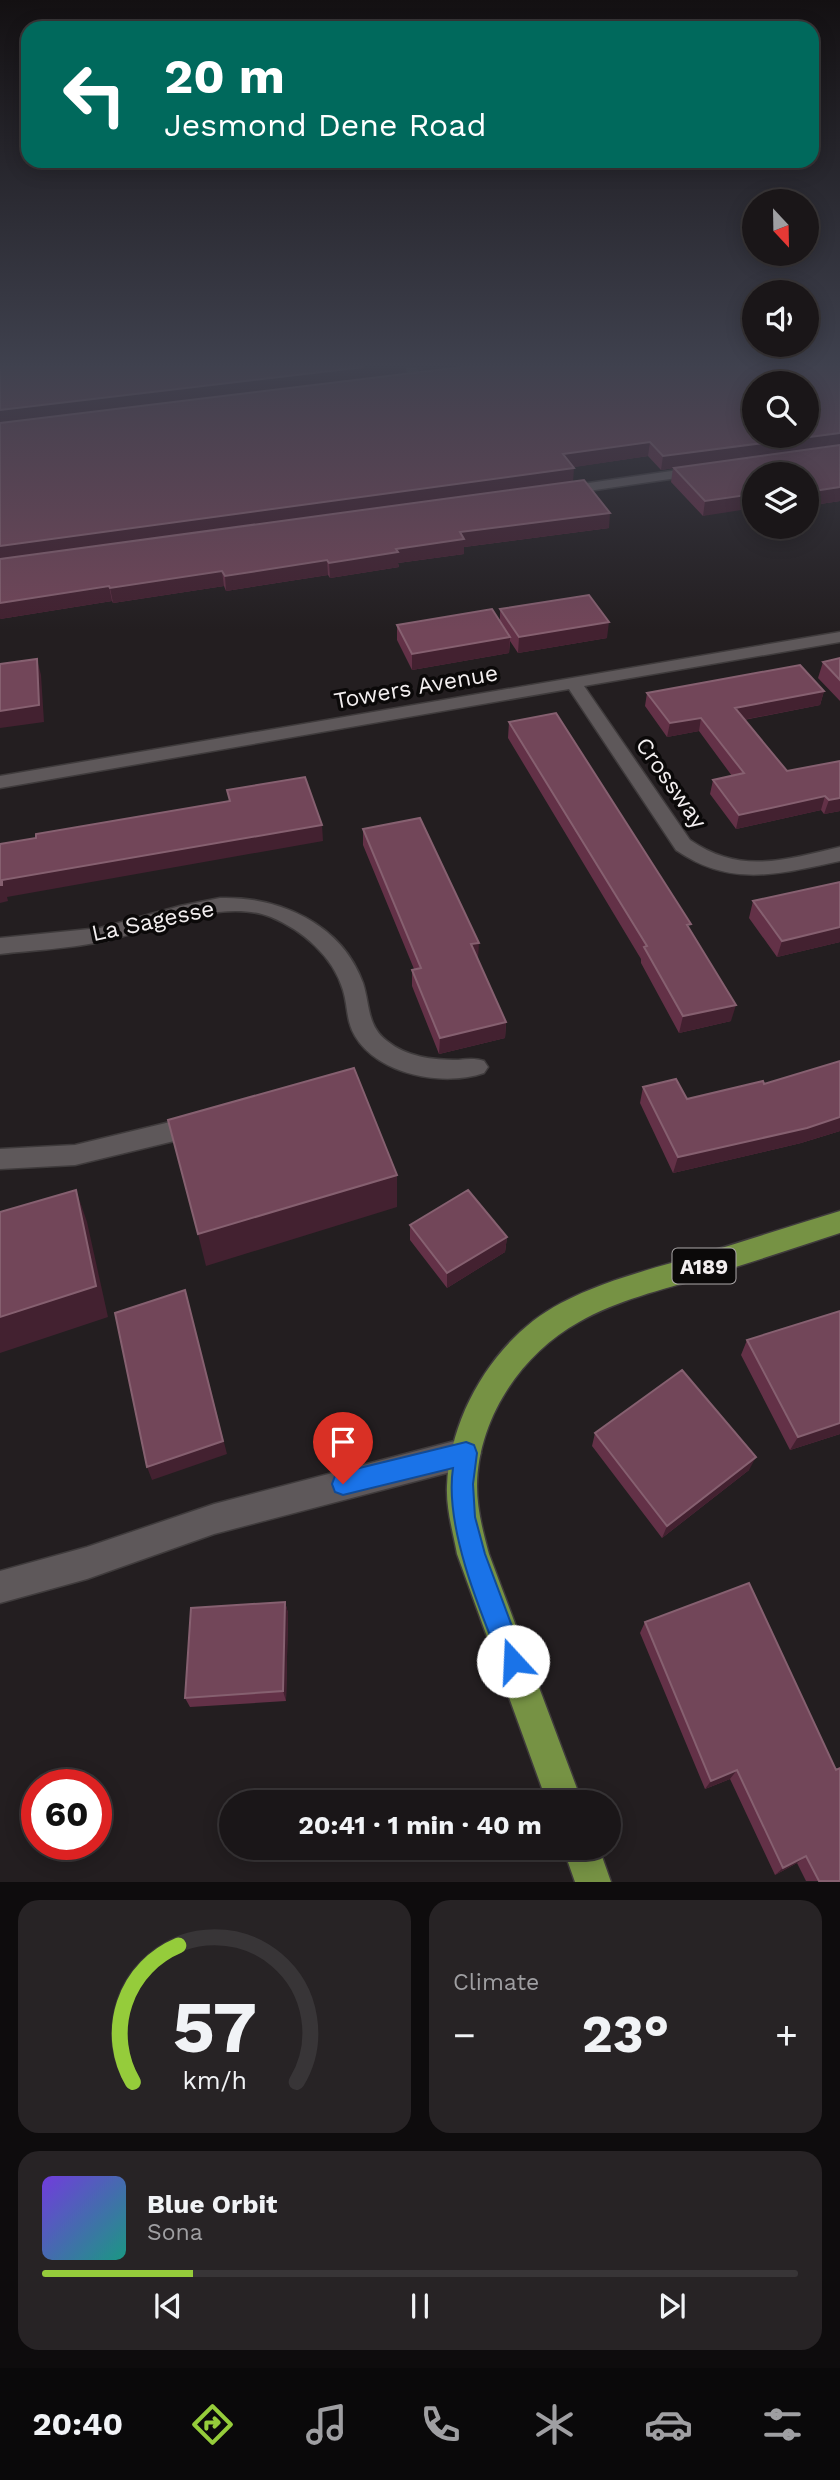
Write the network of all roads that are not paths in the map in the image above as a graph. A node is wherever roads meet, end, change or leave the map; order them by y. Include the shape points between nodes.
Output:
1 (716, 469) edge
2 (551, 492) edge
3 (840, 637) edge
4 (573, 683) junction
5 (0, 782) edge
6 (840, 854) edge
7 (0, 946) edge
8 (476, 1067) dead end
9 (225, 1118) edge
10 (0, 1159) edge
11 (840, 1222) edge
12 (466, 1453) junction
13 (0, 1587) edge
14 (560, 1790) edge
15 (585, 1860) edge
16 (593, 1881) edge

1 - 2 street
3 - 4 street, Towers Avenue
4 - 5 street, Towers Avenue
4 - 6 street, Crossway via 692,853 722,866 753,871
7 - 8 street, La Sagesse via 94,936 203,908 262,908 290,917 333,953 355,992 357,1017 367,1036 386,1051 433,1069
9 - 10 street via 105,1149 53,1158
11 - 12 main road, A189 via 631,1288 569,1314 537,1335 508,1364 486,1400
12 - 13 street via 214,1519 88,1563
12 - 14 main road, A189 via 464,1517 474,1554
15 - 16 main road

